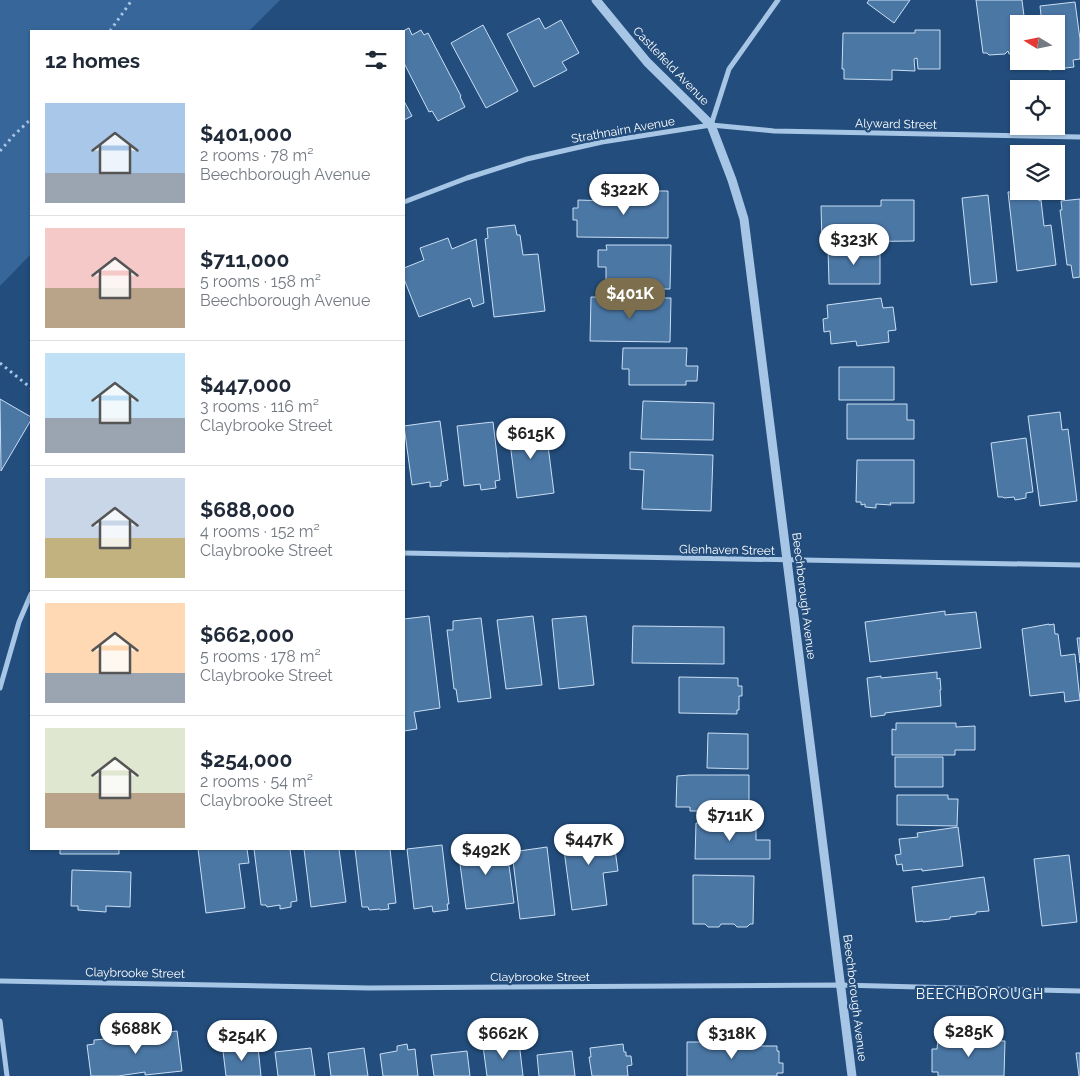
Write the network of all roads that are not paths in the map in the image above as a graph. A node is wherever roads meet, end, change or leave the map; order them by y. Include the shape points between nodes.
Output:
1 (596, 0) edge
2 (778, 0) edge
3 (711, 125) junction
4 (1080, 137) edge
5 (405, 202) edge
6 (405, 553) edge
7 (787, 561) junction
8 (1080, 565) edge
9 (30, 596) edge
10 (0, 688) edge
11 (0, 981) edge
12 (840, 985) junction
13 (1080, 991) edge
14 (0, 1020) edge
15 (7, 1076) edge
16 (852, 1076) edge

1 - 3 street, Castlefield Avenue via 648,62
2 - 3 street via 729,69
3 - 4 street, Alyward Street via 774,131
3 - 5 street, Strathnairn Avenue via 602,142 528,159
3 - 7 street, Beechborough Avenue via 744,219
6 - 7 street, Glenhaven Street
7 - 8 street, Glenhaven Street
7 - 12 street, Beechborough Avenue
9 - 10 street
11 - 12 street, Claybrooke Street via 368,988
12 - 13 street, Claybrooke Street
12 - 16 street, Beechborough Avenue
14 - 15 street

